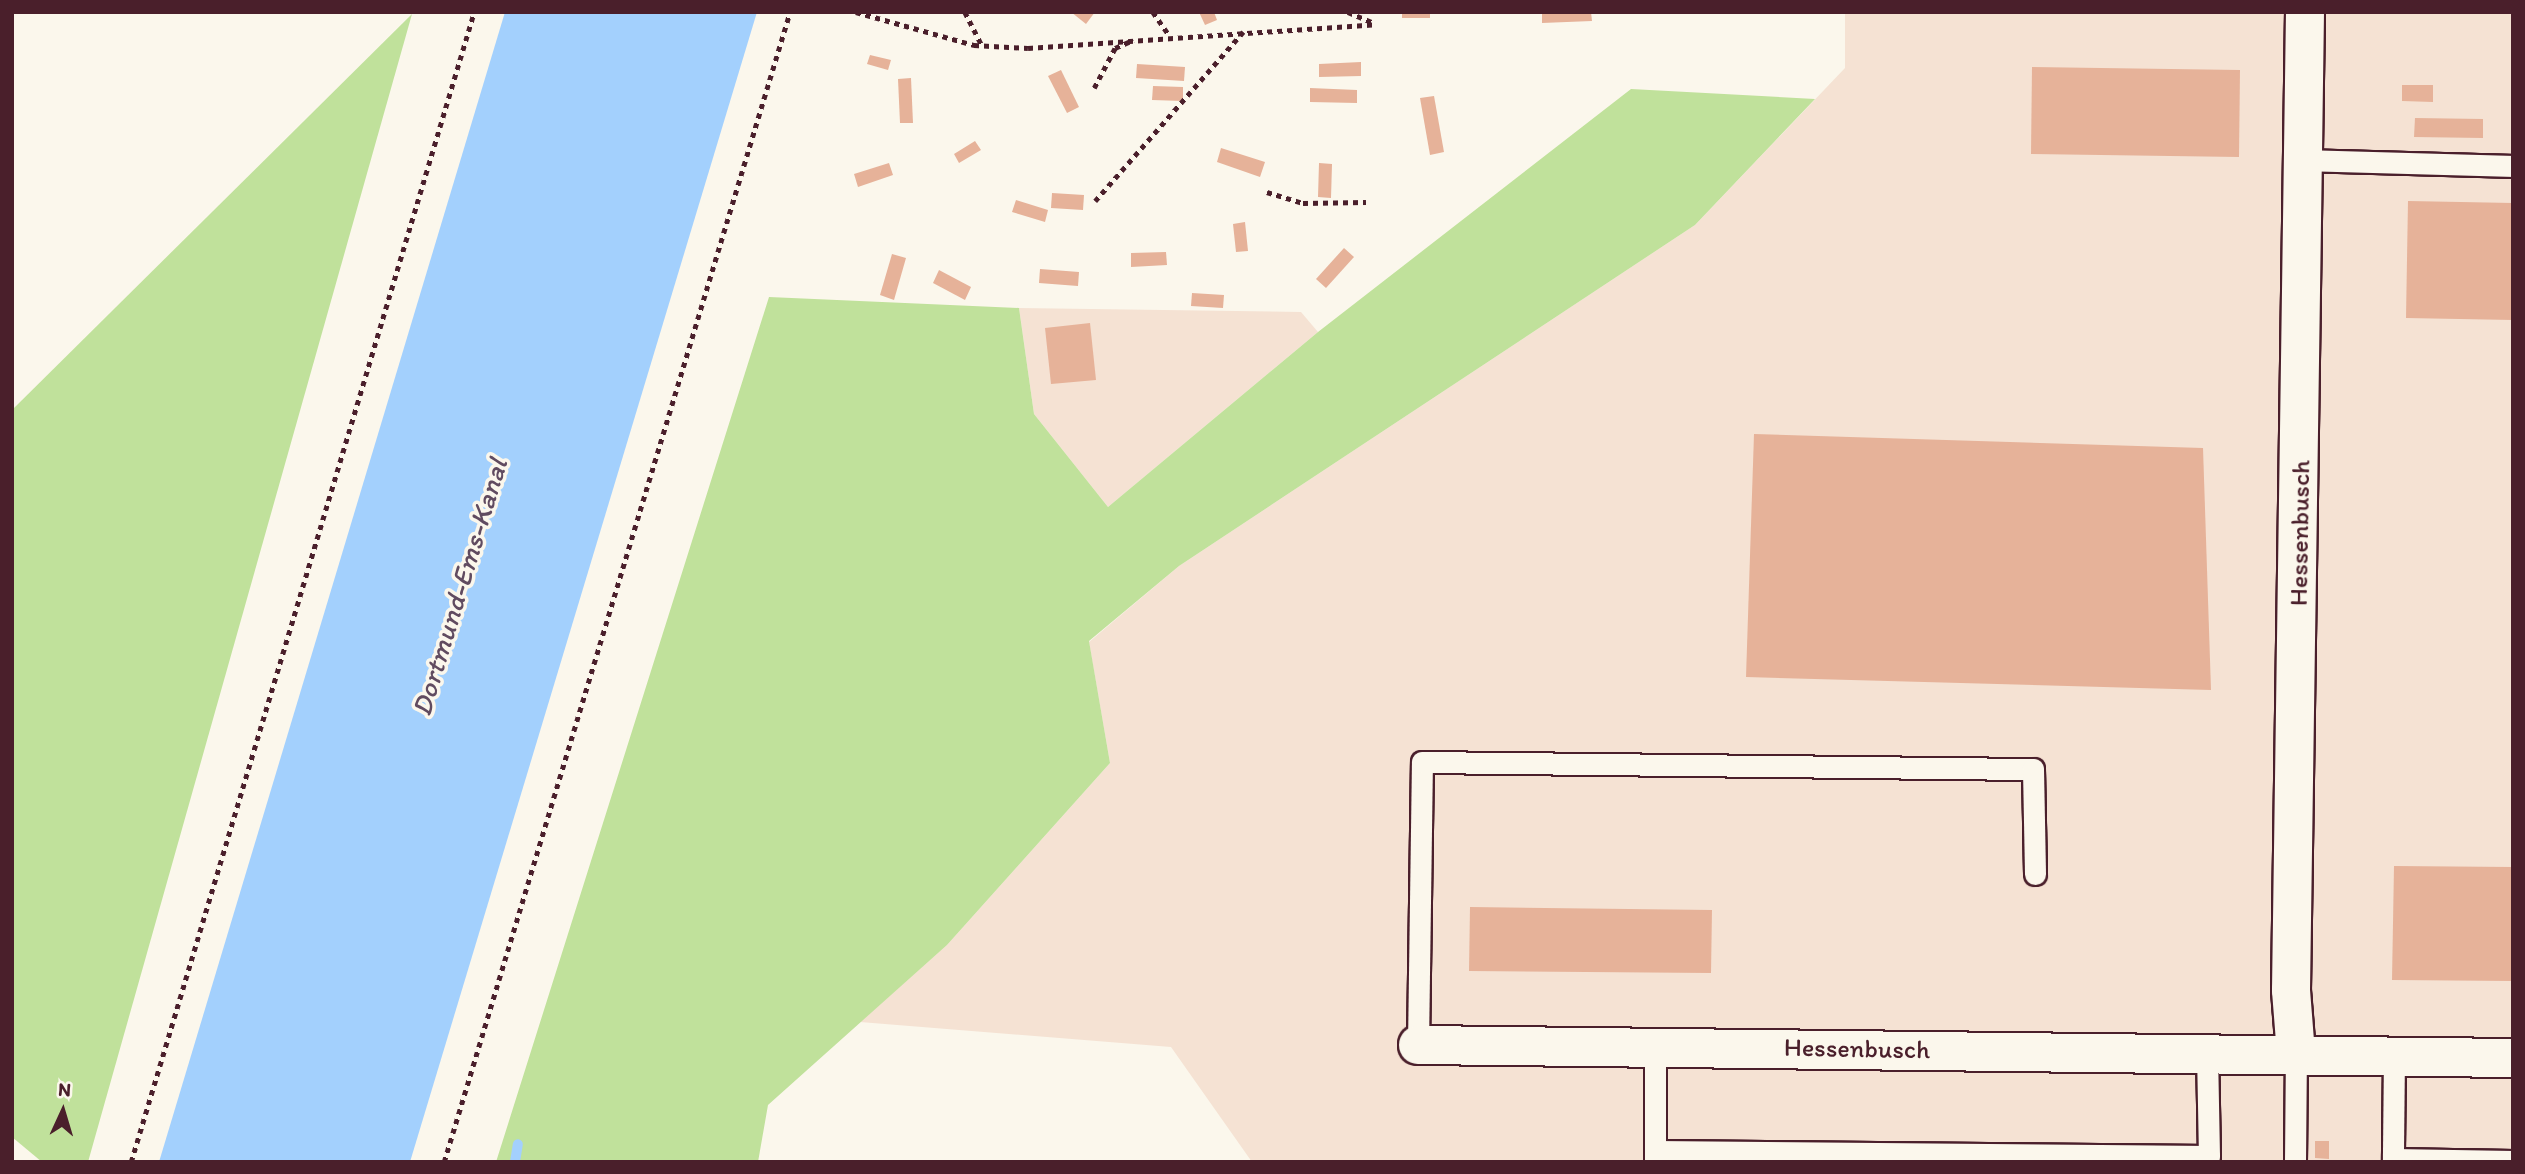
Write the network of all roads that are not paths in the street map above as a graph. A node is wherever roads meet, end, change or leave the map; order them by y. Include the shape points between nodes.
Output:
1 (2305, 12) edge
2 (2303, 160) junction
3 (2513, 166) edge
4 (2035, 874) dead end
5 (1418, 1045) joint
6 (1655, 1047) junction
7 (2207, 1053) junction
8 (2296, 1054) junction
9 (2394, 1055) junction
10 (2513, 1058) edge
11 (1655, 1157) edge
12 (2513, 1161) edge
13 (2295, 1162) edge

1 - 2 street, Hessenbusch
2 - 3 lane
2 - 8 street, Hessenbusch via 2291,990
4 - 5 lane via 2033,769 1422,762
5 - 6 street, Hessenbusch
6 - 7 street, Hessenbusch
6 - 11 lane
7 - 8 street, Hessenbusch
7 - 11 lane via 2209,1156
8 - 9 street, Hessenbusch
8 - 13 lane
9 - 10 street, Hessenbusch
9 - 12 lane via 2393,1159

